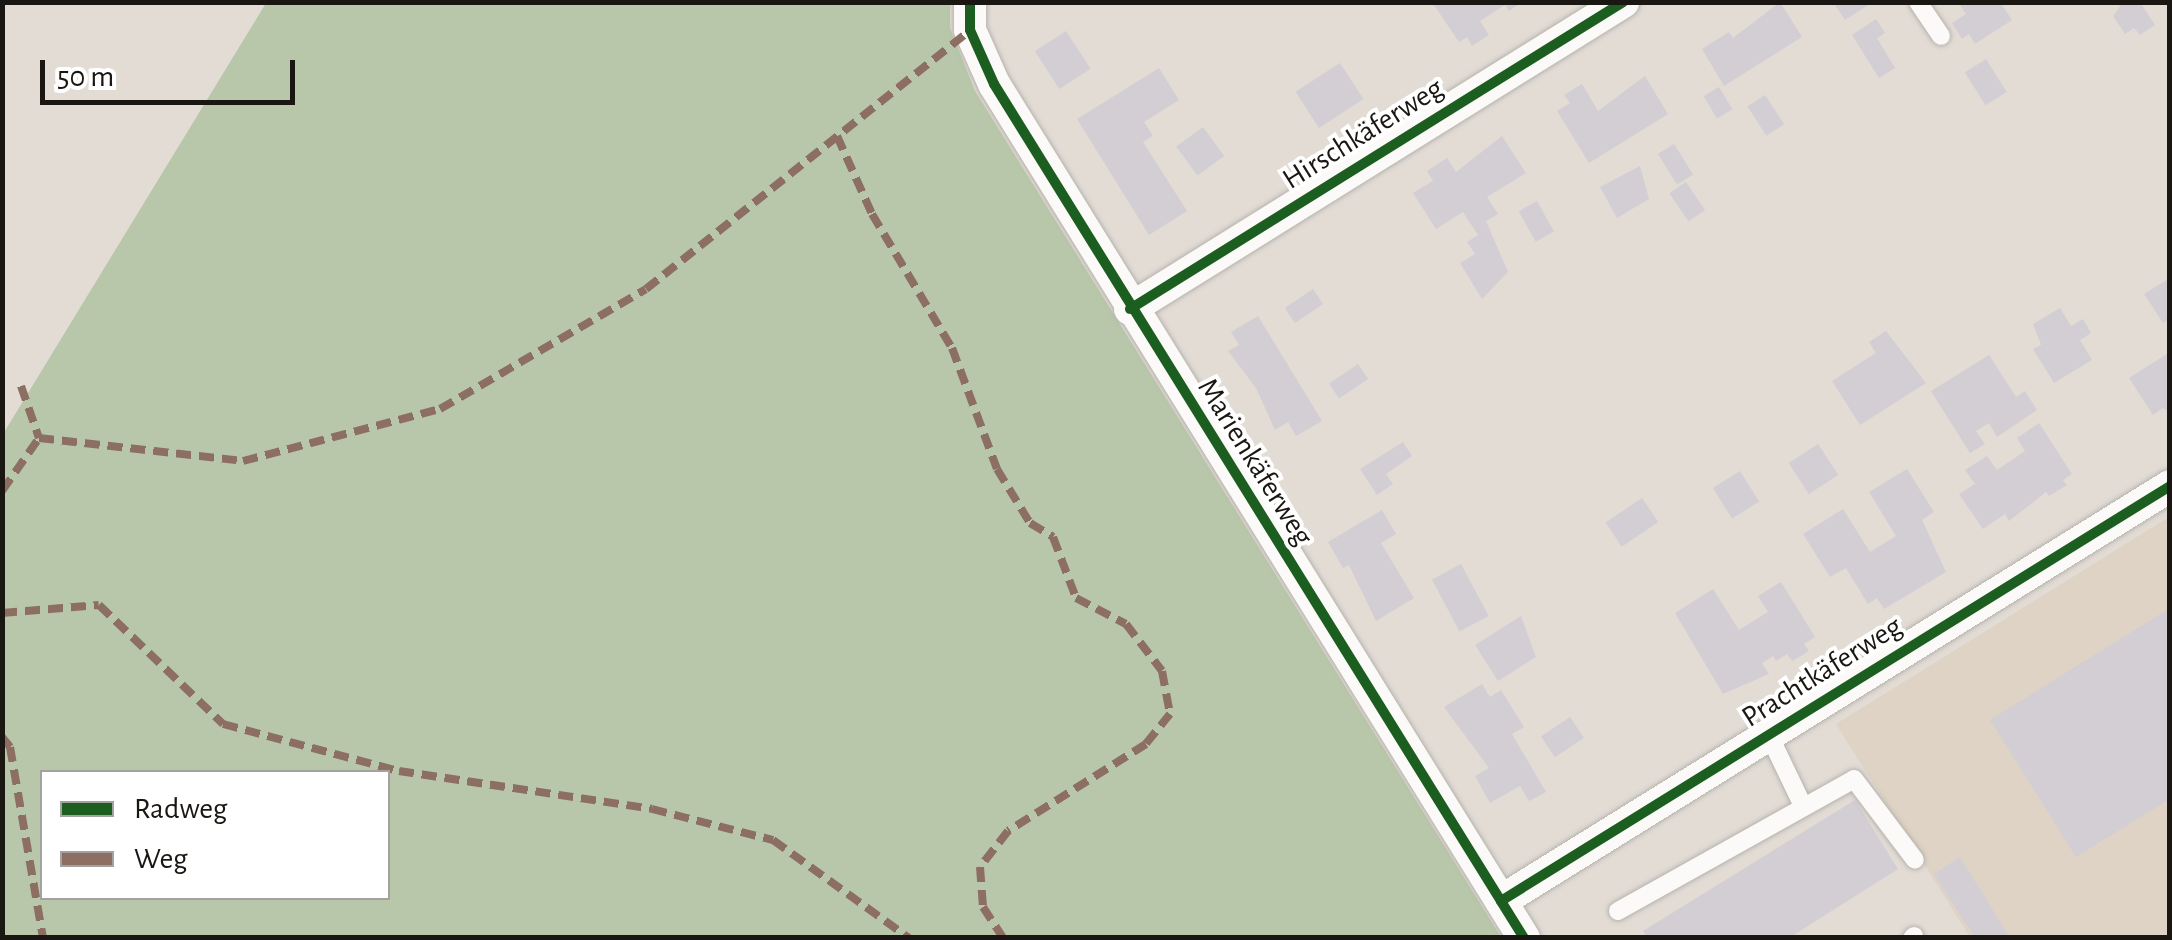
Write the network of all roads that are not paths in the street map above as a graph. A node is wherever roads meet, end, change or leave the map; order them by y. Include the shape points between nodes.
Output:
1 (970, 2) edge
2 (1623, 2) edge
3 (1918, 2) edge
4 (1941, 36) dead end
5 (1130, 309) junction
6 (2170, 486) edge
7 (1769, 735) junction
8 (1803, 806) junction
9 (1916, 860) dead end
10 (1502, 902) junction
11 (1618, 911) dead end
12 (1524, 938) edge

1 - 5 street, Marienkäferweg via 970,30 994,84
2 - 5 street, Hirschkäferweg
3 - 4 lane
5 - 10 street, Marienkäferweg
6 - 7 street, Prachtkäferweg
7 - 8 lane
7 - 10 street, Prachtkäferweg
8 - 9 lane via 1854,779
8 - 11 lane
10 - 12 street, Marienkäferweg

